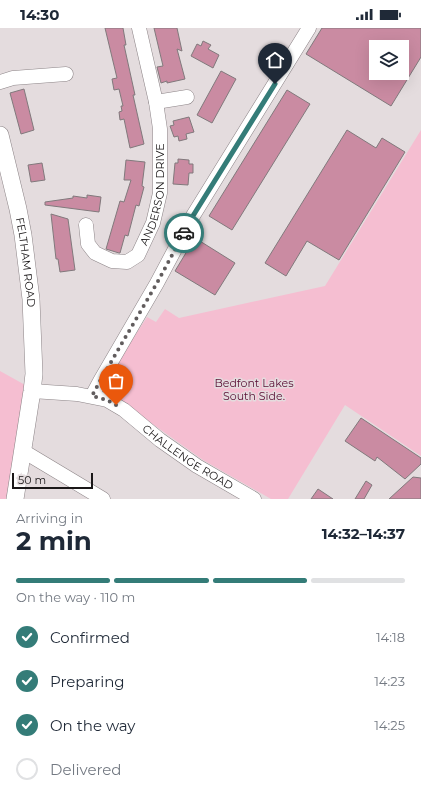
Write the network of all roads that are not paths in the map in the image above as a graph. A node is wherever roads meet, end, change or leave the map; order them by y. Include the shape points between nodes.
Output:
1 (139, 28) edge
2 (309, 28) edge
3 (66, 74) dead end
4 (0, 82) edge
5 (187, 97) dead end
6 (156, 102) junction
7 (0, 135) edge
8 (86, 225) dead end
9 (32, 391) junction
10 (92, 396) junction
11 (23, 451) junction
12 (15, 499) edge
13 (103, 499) edge
14 (254, 499) edge

1 - 6 street, ANDERSON DRIVE
2 - 10 street via 191,219
3 - 4 street via 13,78
5 - 6 street
6 - 8 street, ANDERSON DRIVE via 160,129 160,193 153,223 138,254 127,262 112,261 95,253 88,244
7 - 9 main road, FELTHAM ROAD via 20,222 31,299 34,374
9 - 10 street, CHALLENGE ROAD
9 - 11 main road, FELTHAM ROAD
10 - 14 street, CHALLENGE ROAD via 107,400 124,410 197,466
11 - 12 main road, FELTHAM ROAD
11 - 13 street

